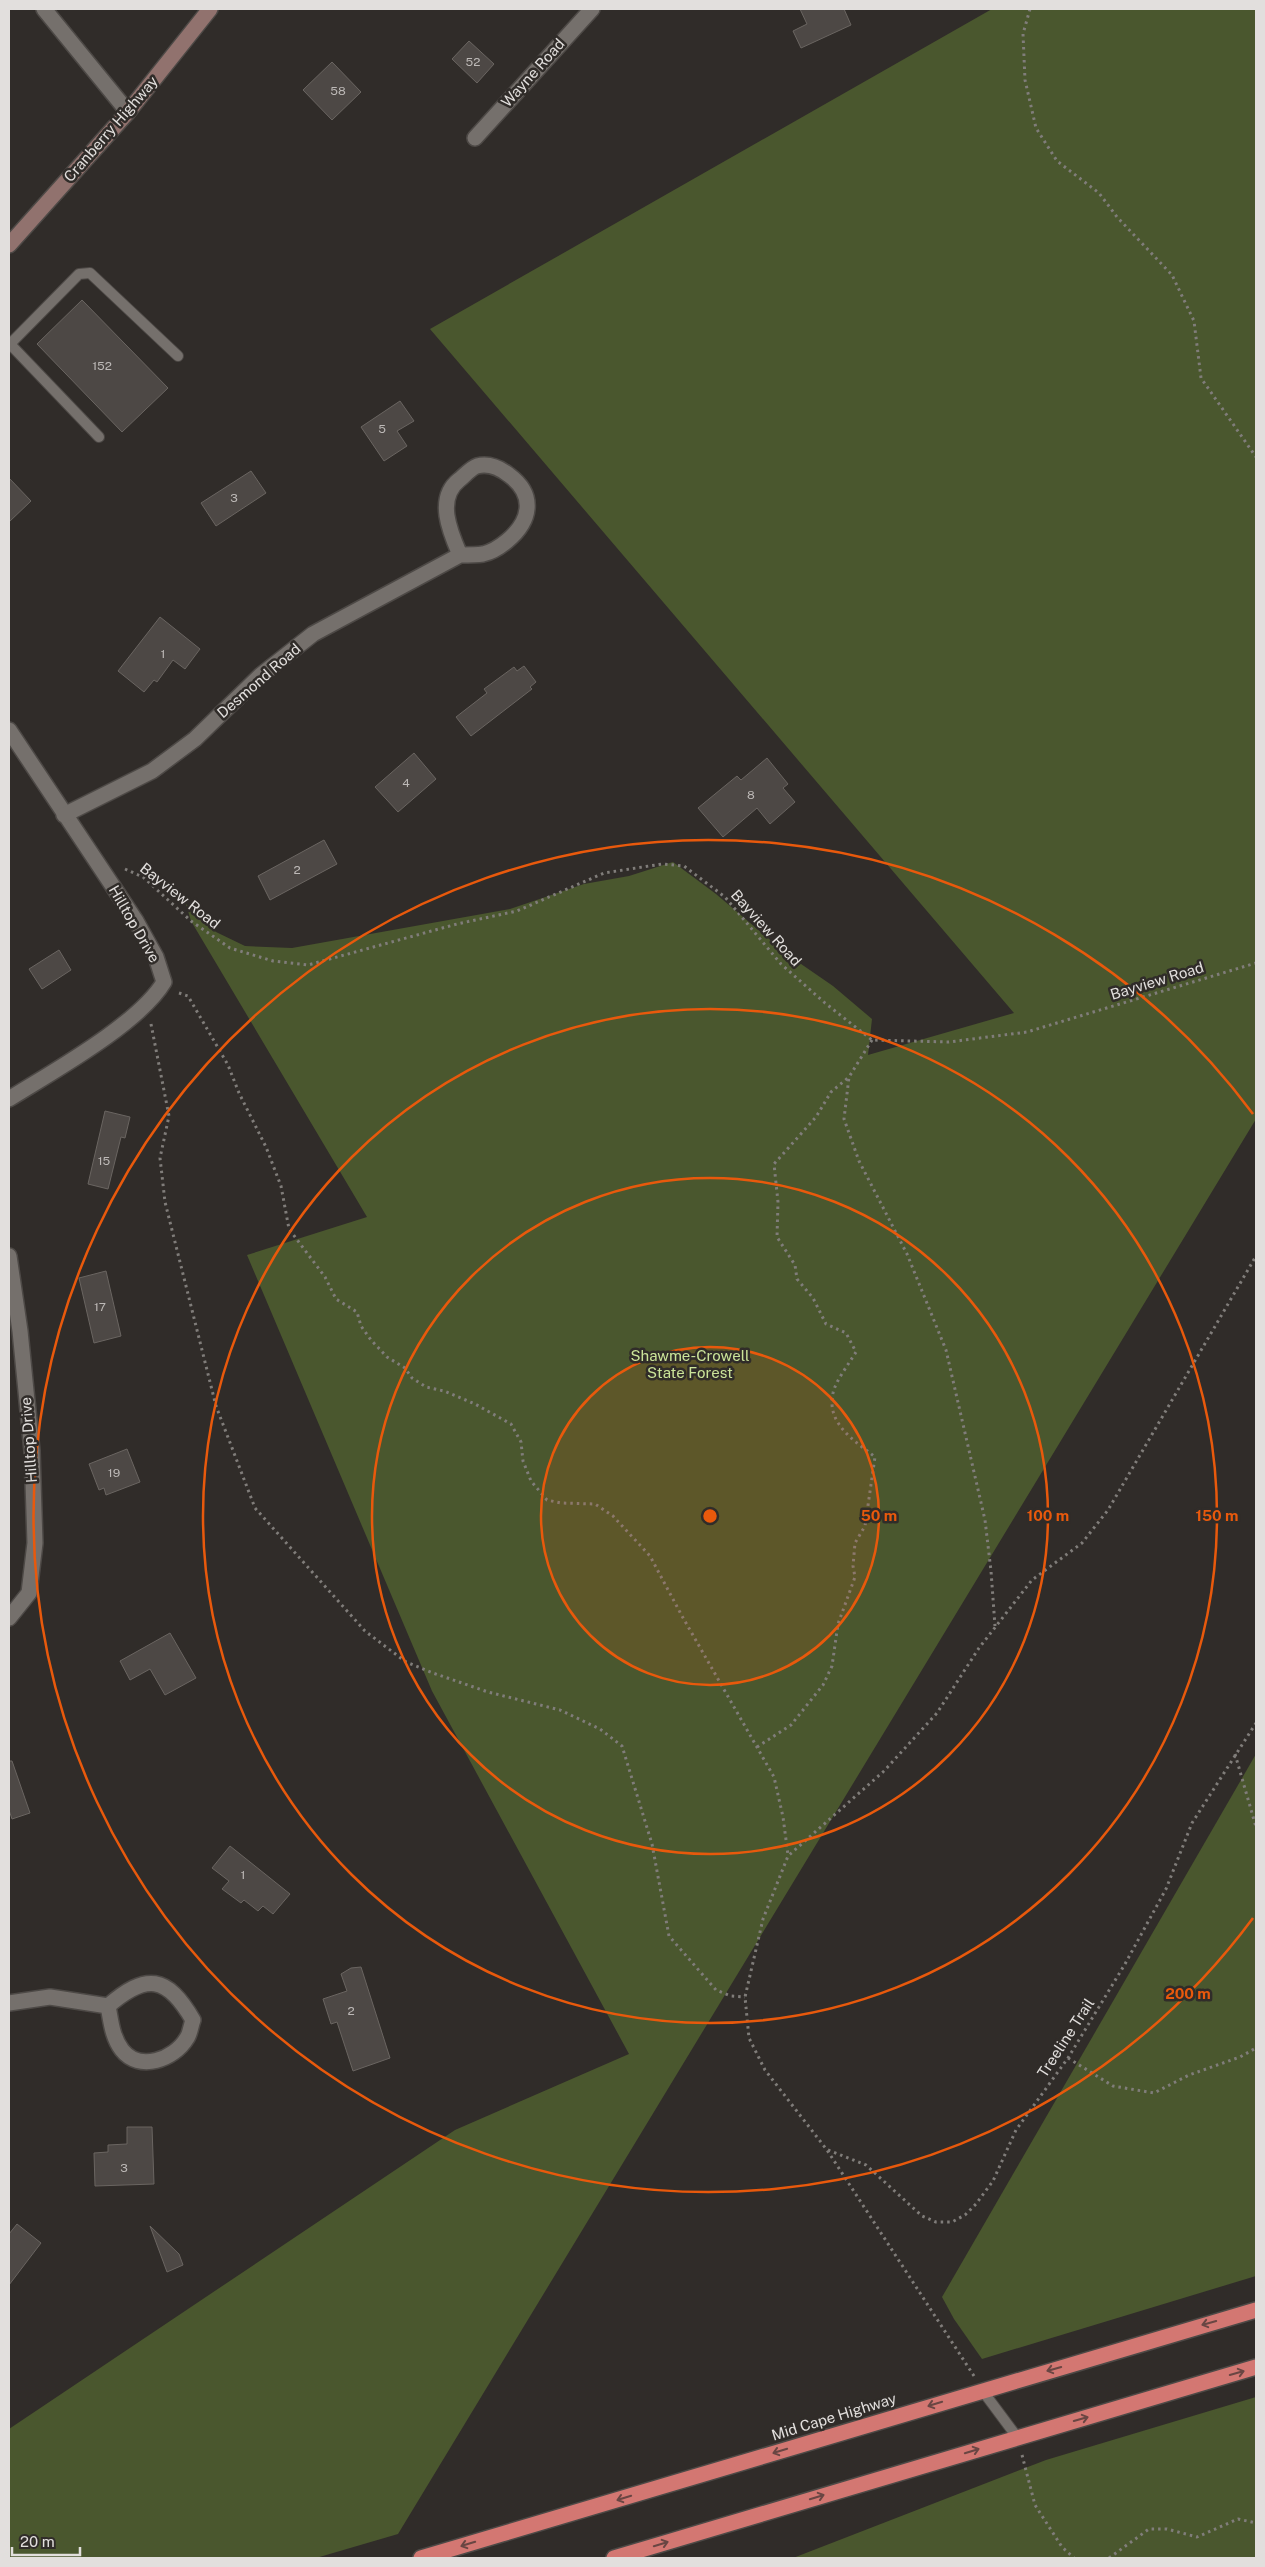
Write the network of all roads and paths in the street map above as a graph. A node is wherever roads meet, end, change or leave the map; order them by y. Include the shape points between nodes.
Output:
1 (44, 9) edge
2 (210, 9) edge
3 (592, 9) edge
4 (1030, 9) edge
5 (128, 112) junction
6 (475, 138) dead end
7 (9, 245) edge
8 (9, 343) edge
9 (178, 356) dead end
10 (99, 437) dead end
11 (1256, 457) edge
12 (460, 555) junction
13 (9, 730) edge
14 (64, 815) junction
15 (101, 868) junction
16 (1256, 963) edge
17 (160, 989) junction
18 (146, 1004) junction
19 (872, 1040) junction
20 (849, 1077) junction
21 (9, 1099) edge
22 (9, 1256) edge
23 (1256, 1256) edge
24 (9, 1618) edge
25 (995, 1627) junction
26 (1256, 1723) edge
27 (757, 1747) junction
28 (1235, 1754) junction
29 (1256, 1827) edge
30 (788, 1856) junction
31 (745, 1997) junction
32 (9, 2002) edge
33 (108, 2006) junction
34 (1256, 2048) edge
35 (1068, 2058) junction
36 (826, 2150) junction
37 (1256, 2310) edge
38 (1256, 2367) edge
39 (982, 2390) junction
40 (1017, 2437) junction
41 (1256, 2523) edge
42 (421, 2558) edge
43 (614, 2558) edge
44 (1074, 2558) edge
45 (1109, 2558) edge

1 - 5 street
2 - 5 main road, Cranberry Highway
3 - 6 street, Wayne Road
4 - 11 path via 1023,34 1025,80 1036,128 1057,161 1099,193 1117,217 1172,275 1194,322 1201,378
5 - 7 main road, Cranberry Highway
8 - 9 lane via 79,274 85,272 90,273
8 - 10 lane
12 - 12 street, Desmond Road via 448,526 447,500 456,483 476,466 498,467 517,481 527,496 526,518 520,530 485,554
12 - 14 street, Desmond Road via 313,634 261,675 195,739 152,771
13 - 14 street, Hilltop Drive
14 - 15 street, Hilltop Drive
15 - 17 street, Hilltop Drive via 156,957 164,982
15 - 19 path, Bayview Road via 122,867 143,878 191,921 230,948 273,960 308,965 457,924 518,911 604,873 662,864 684,866 725,897 781,964
16 - 19 path, Bayview Road via 1027,1032 950,1042
17 - 18 street
17 - 27 path via 188,996 208,1029 266,1147 281,1186 289,1229 326,1277 336,1299 357,1312 370,1340 405,1368 412,1378 426,1387 475,1404 511,1424 521,1442 523,1461 532,1481 547,1500 594,1504 613,1516 650,1556
18 - 21 street via 100,1041
18 - 31 path via 169,1116 160,1158 165,1202 216,1406 255,1508 365,1631 406,1662 488,1692 560,1710 600,1729 622,1746 652,1844 669,1936 716,1990
19 - 20 path
20 - 25 path via 844,1119 850,1136 859,1161 906,1254 946,1350 984,1520
20 - 27 path via 831,1092 816,1117 774,1164 777,1237 795,1265 797,1279 813,1298 826,1324 846,1333 856,1352 833,1393 835,1420 875,1457 871,1492 865,1526 855,1543 852,1566 855,1577 838,1624 832,1666 823,1686 791,1725
22 - 24 street, Hilltop Drive via 32,1451 35,1543 29,1593
23 - 25 path via 1108,1510 1082,1543 1032,1580
25 - 30 path via 930,1720 884,1771
26 - 28 path, Treeline Trail
27 - 30 path via 774,1777 784,1817
28 - 29 path
28 - 35 path, Treeline Trail via 1192,1823 1166,1889 1130,1956
30 - 31 path via 763,1918
31 - 36 path via 749,2038 765,2070
32 - 33 street via 50,1997
33 - 33 street via 113,2033 123,2051 140,2062 155,2062 188,2038 193,2020 169,1989 147,1982 126,1990
34 - 35 path via 1154,2093 1113,2086
35 - 36 path, Treeline Trail via 1016,2130 986,2193 965,2215 952,2222 936,2222 922,2216 866,2165
36 - 39 path
37 -> 39 highway, Mid Cape Highway
40 -> 38 highway
39 - 40 lane
39 -> 42 highway, Mid Cape Highway
43 -> 40 highway
40 - 44 path via 1035,2506 1062,2547
41 - 45 path via 1238,2519 1197,2537 1167,2529 1149,2529

